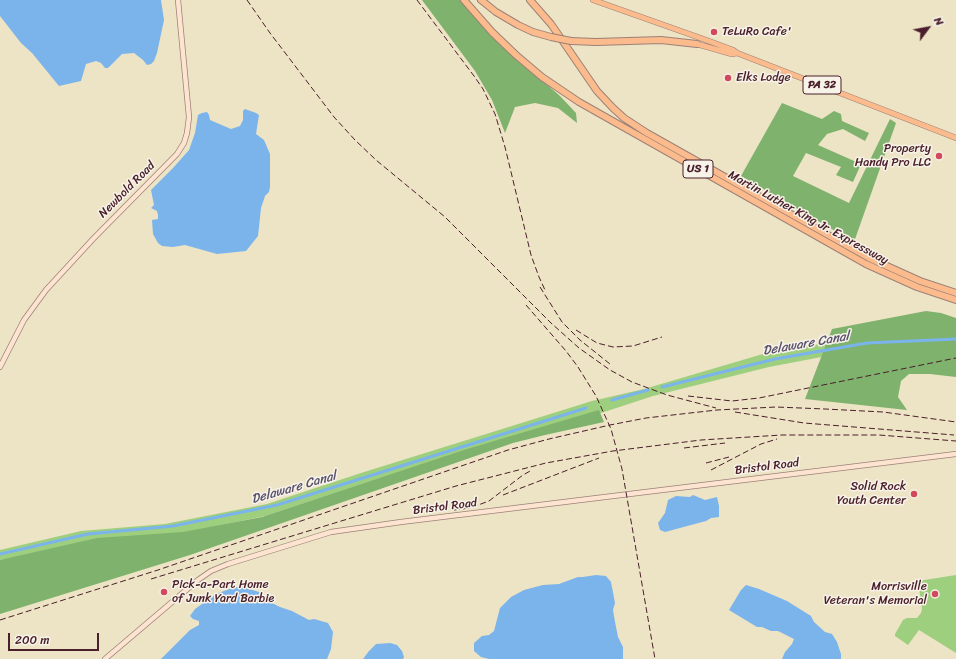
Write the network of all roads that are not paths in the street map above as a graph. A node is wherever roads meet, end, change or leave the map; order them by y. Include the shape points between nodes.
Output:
1 (178, 0) edge
2 (465, 0) edge
3 (481, 0) edge
4 (530, 0) edge
5 (536, 0) edge
6 (593, 0) edge
7 (556, 31) junction
8 (697, 44) joint
9 (737, 53) junction
10 (956, 138) edge
11 (956, 294) edge
12 (956, 300) edge
13 (0, 367) edge
14 (956, 454) edge
15 (106, 658) edge

1 - 13 main road, Newbold Road via 189,117 188,133 184,143 177,154 46,290 24,320
2 - 12 highway, Martin Luther King Jr. Expressway / US 1 via 516,55 580,102 866,264 917,287
3 - 8 highway, bridge via 518,25 551,37 571,41 661,40
4 - 7 highway, Martin Luther King Jr. Expressway / US 1
5 - 7 highway
6 - 9 main road, PA 32
7 - 11 highway, Martin Luther King Jr. Expressway / US 1 via 602,97 630,122 874,261
8 - 9 main road, PA 32 via 732,54
9 - 10 main road, PA 32
14 - 15 main road, Bristol Road via 331,532 228,564 211,572 198,580

